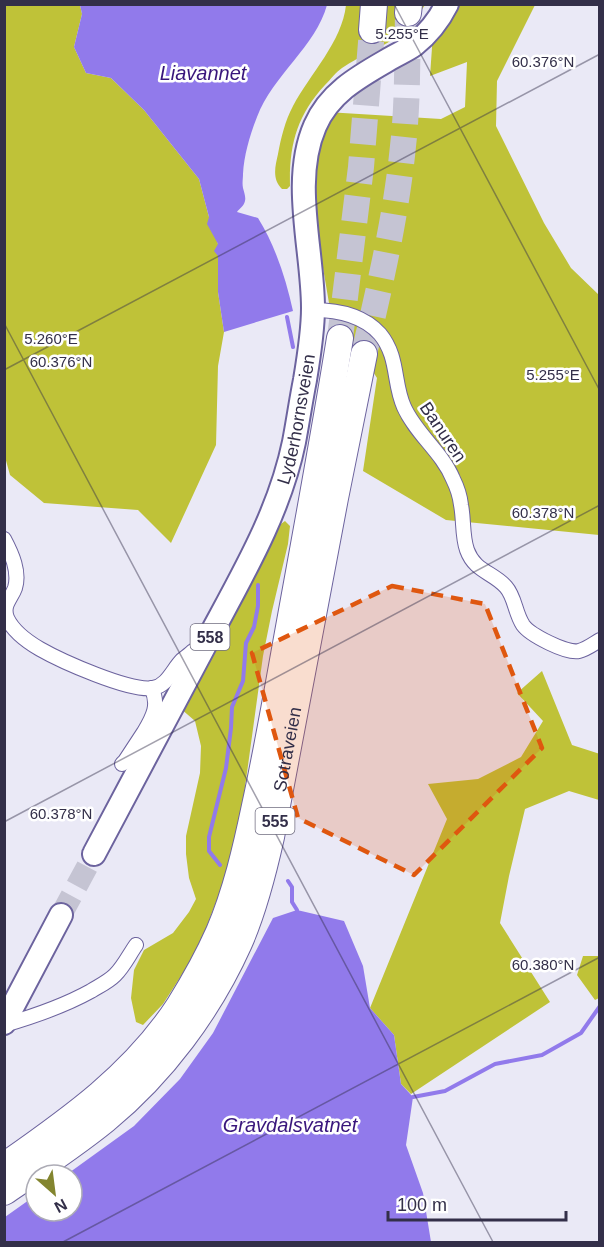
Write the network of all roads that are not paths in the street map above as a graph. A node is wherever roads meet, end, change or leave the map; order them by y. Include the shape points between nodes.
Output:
1 (374, 4) edge
2 (447, 4) edge
3 (372, 30) tunnel mouth
4 (313, 310) junction
5 (340, 338) tunnel mouth
6 (364, 354) tunnel mouth
7 (4, 539) edge
8 (600, 640) edge
9 (200, 654) junction
10 (151, 688) junction
11 (150, 736) junction
12 (122, 764) dead end
13 (94, 854) tunnel mouth
14 (61, 915) tunnel mouth
15 (136, 945) dead end
16 (4, 1024) edge
17 (4, 1166) edge
18 (4, 1192) edge

1 - 3 highway
2 - 4 main road, Lyderhornsveien / 558 via 429,31 413,45 340,90 315,125 306,156 304,201
4 - 8 street, Banuren via 356,317 370,325 387,344 404,405 453,479 462,506 470,558 506,587 524,627 571,651
4 - 9 main road, Lyderhornsveien / 558 via 304,386 283,484 261,539
5 - 17 highway, Sotraveien / 555 via 258,793 239,873 219,932 200,971 153,1042 93,1101
6 - 18 highway, Sotraveien / 555 via 271,837 240,942 196,1021 137,1091 70,1147
7 - 10 street via 16,571 15,587 5,610 8,621 19,633 40,649 83,669 117,682
9 - 10 street via 193,651 163,683
9 - 11 main road, Lyderhornsveien / 558
10 - 11 street via 156,701
11 - 12 street
11 - 13 main road, Lyderhornsveien / 558
14 - 16 main road
15 - 16 street via 113,976 80,997 33,1017

